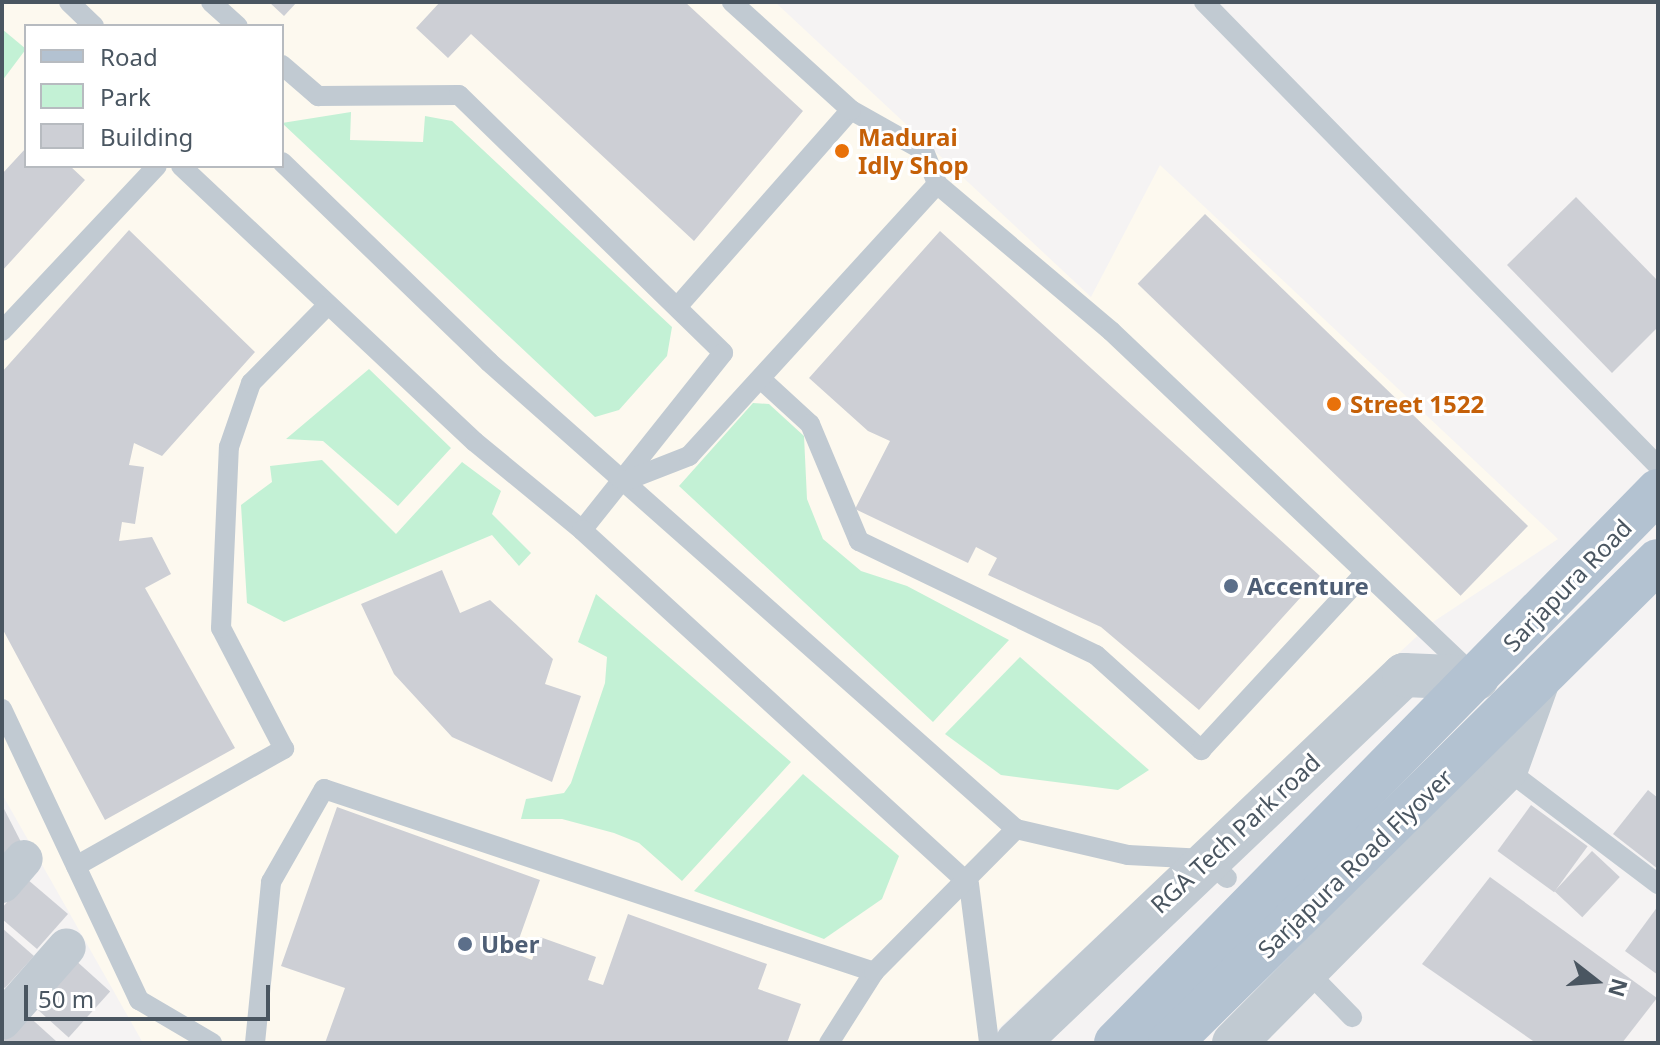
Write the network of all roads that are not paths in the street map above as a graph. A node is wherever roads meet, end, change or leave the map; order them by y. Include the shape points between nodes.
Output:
1 (69, 2) edge
2 (211, 2) edge
3 (732, 2) edge
4 (1204, 2) edge
5 (92, 24) edge
6 (236, 24) edge
7 (284, 67) edge
8 (851, 110) junction
9 (284, 164) edge
10 (155, 168) edge
11 (183, 168) edge
12 (937, 184) junction
13 (327, 306) junction
14 (678, 306) junction
15 (2, 331) edge
16 (764, 382) junction
17 (1658, 466) edge
18 (625, 481) junction
19 (1658, 491) edge
20 (582, 530) junction
21 (1658, 561) edge
22 (1365, 573) junction
23 (1538, 680) junction
24 (1468, 687) junction
25 (2, 709) edge
26 (1506, 769) junction
27 (1016, 829) junction
28 (76, 866) junction
29 (1216, 868) junction
30 (969, 884) junction
31 (1658, 884) edge
32 (67, 947) dead end
33 (1306, 970) junction
34 (874, 972) junction
35 (1352, 1017) dead end
36 (2, 1021) edge
37 (212, 1043) edge
38 (255, 1043) edge
39 (829, 1043) edge
40 (989, 1043) edge
41 (1017, 1043) edge
42 (1053, 1043) edge
43 (1116, 1043) edge
44 (1170, 1043) edge
45 (1234, 1043) edge

1 - 5 lane
2 - 6 lane
3 - 8 lane
4 - 17 lane
7 - 14 lane via 318,96 459,95
8 - 12 lane via 924,151
8 - 14 lane
9 - 18 lane
10 - 15 lane
11 - 13 lane
12 - 16 lane
12 - 22 lane via 1111,331
13 - 20 lane
13 - 28 lane via 251,383 229,447 221,628 284,749
14 - 18 lane via 723,353 641,450
16 - 18 lane via 689,456
16 - 22 lane via 810,424 859,541 1096,655 1201,750
18 - 20 lane
18 - 27 lane
19 - 24 main road, Sarjapura Road
20 - 30 lane
21 - 23 main road, Sarjapura Road
22 - 24 lane
23 - 26 street
23 - 44 main road, Sarjapura Road Flyover
24 - 29 street via 1418,696
24 - 43 main road, Sarjapura Road Flyover
25 - 28 lane
26 - 31 lane
26 - 33 street
27 - 29 lane via 1128,855
27 - 30 lane
28 - 37 lane via 139,1000
29 - 41 street, RGA Tech Park road
29 - 42 street
30 - 34 lane
30 - 40 lane
32 - 36 street
33 - 35 lane
33 - 45 street
34 - 38 lane via 324,789 271,882
34 - 39 lane

